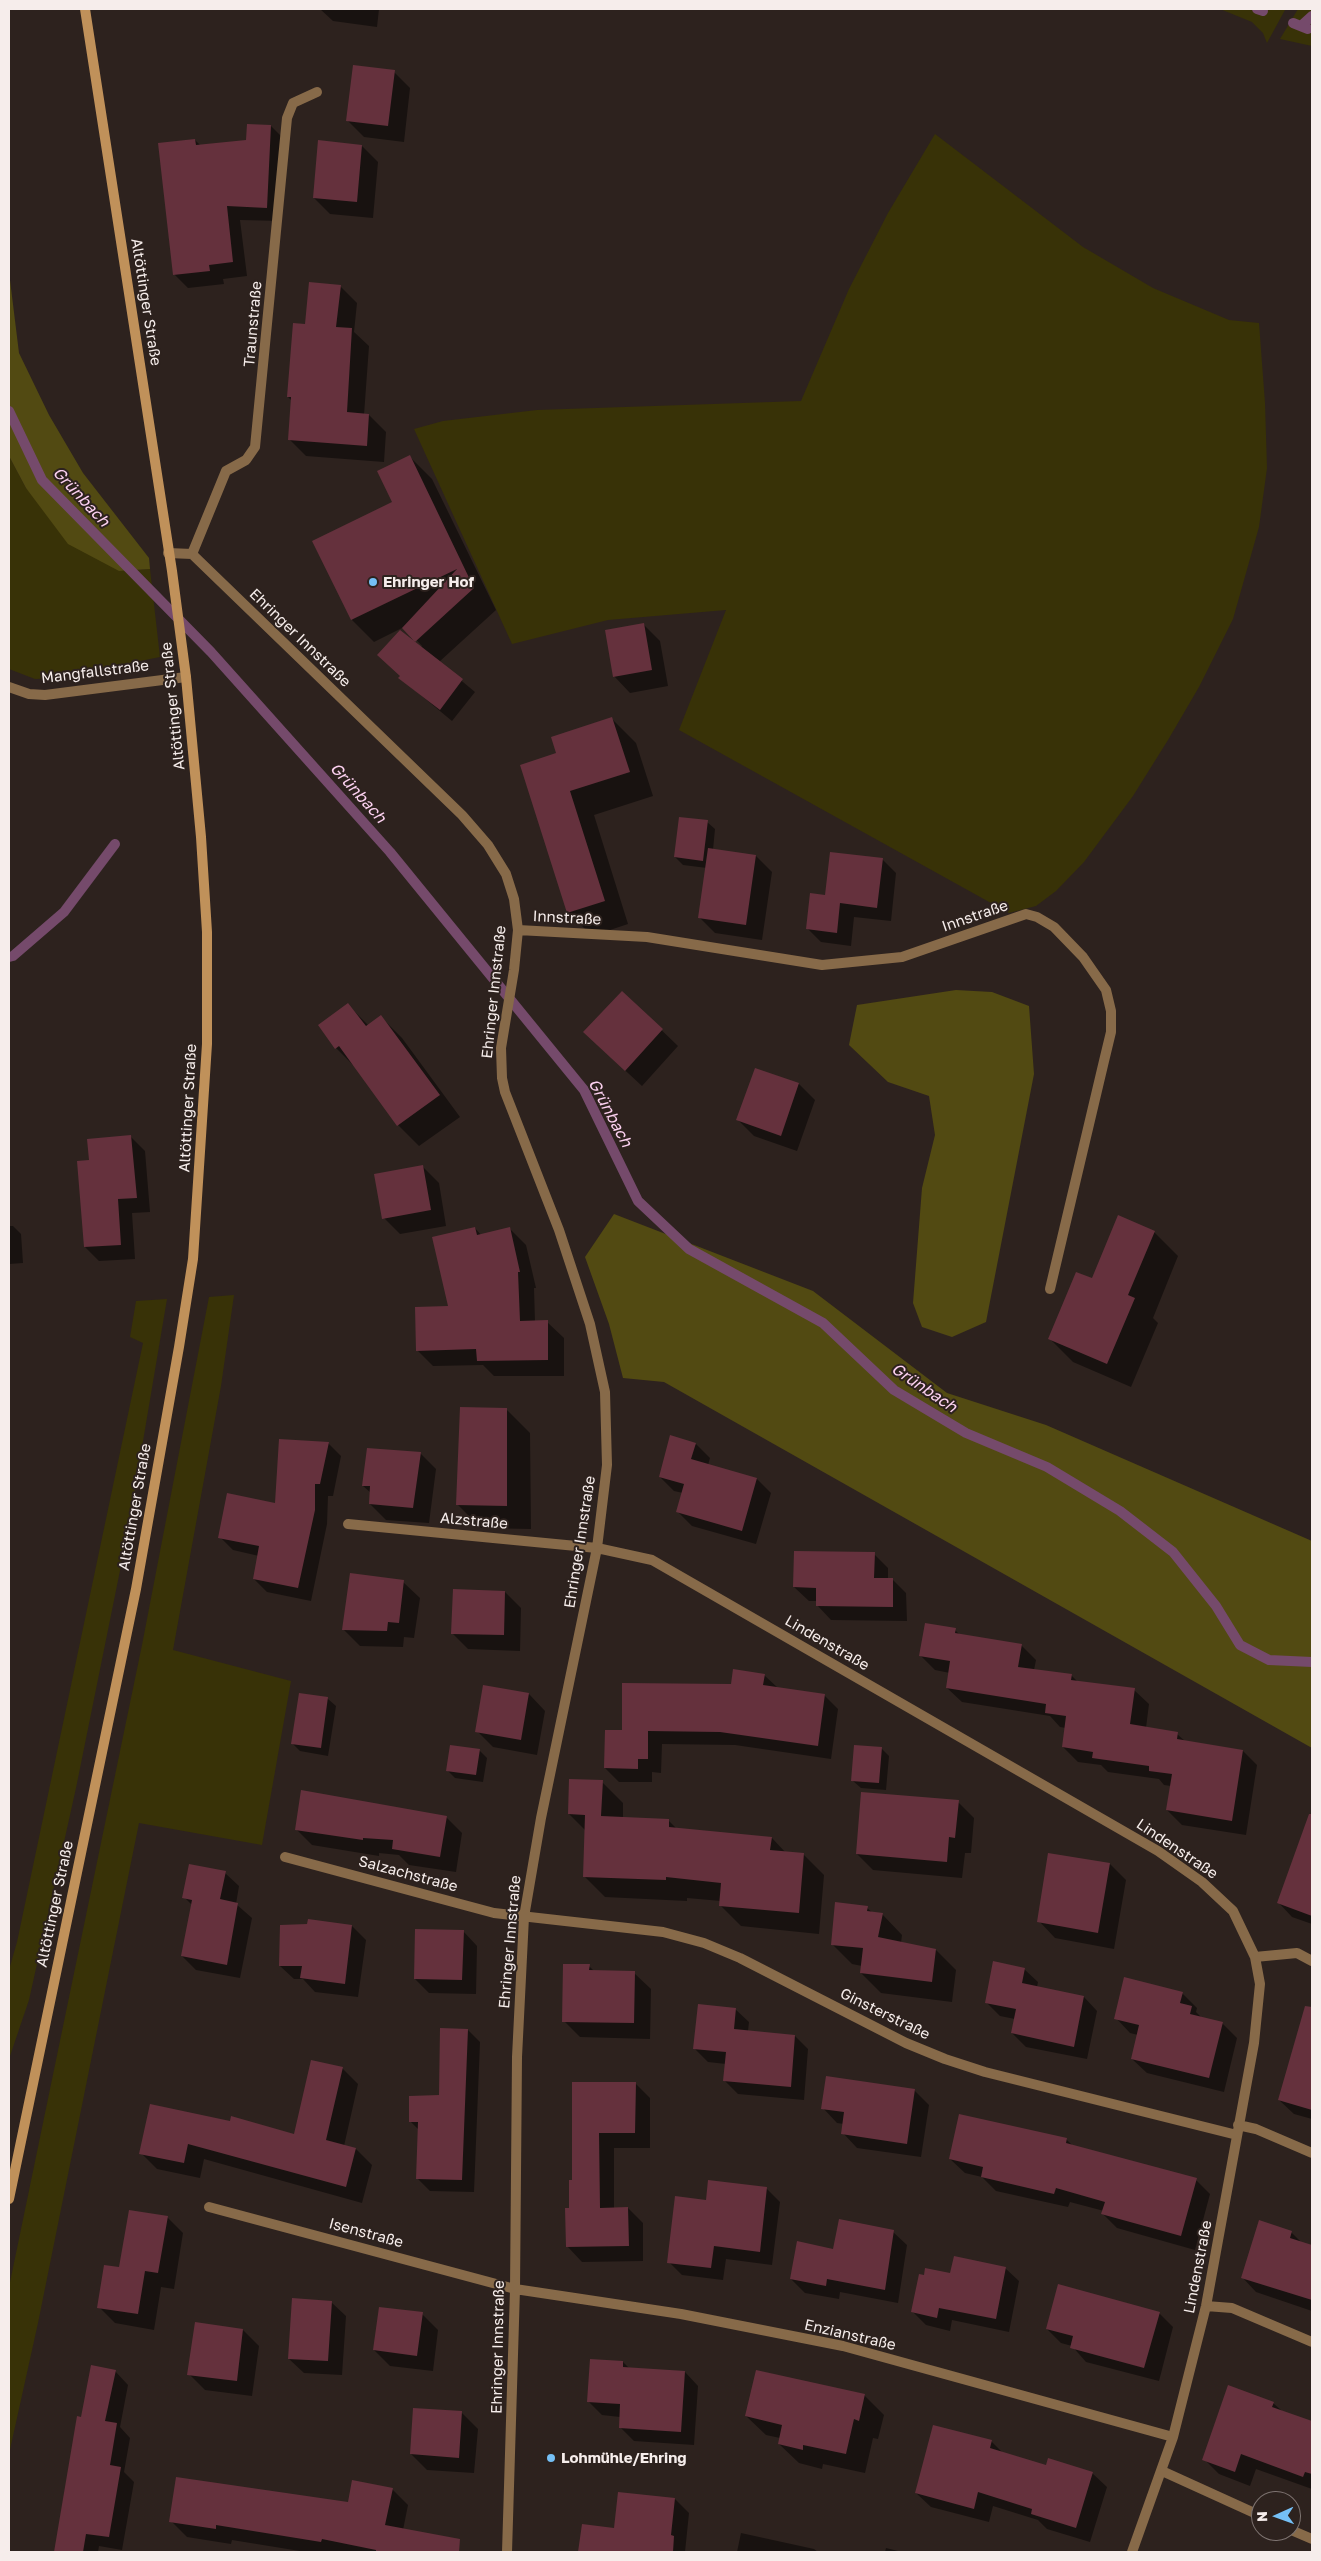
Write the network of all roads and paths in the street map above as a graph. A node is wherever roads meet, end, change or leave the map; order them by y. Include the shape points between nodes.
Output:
1 (85, 9) edge
2 (317, 92) dead end
3 (168, 553) junction
4 (192, 554) junction
5 (186, 677) junction
6 (9, 687) edge
7 (518, 930) junction
8 (1050, 1289) dead end
9 (348, 1524) dead end
10 (597, 1548) junction
11 (285, 1857) dead end
12 (524, 1917) junction
13 (1255, 1958) junction
14 (1312, 1961) edge
15 (1238, 2130) junction
16 (1312, 2153) edge
17 (9, 2199) edge
18 (209, 2207) dead end
19 (515, 2289) junction
20 (1206, 2306) junction
21 (1312, 2342) edge
22 (1173, 2437) junction
23 (1162, 2471) junction
24 (1251, 2511) edge
25 (507, 2552) edge
26 (1132, 2552) edge

1 - 3 main road, Altöttinger Straße
2 - 4 street, Traunstraße via 293,103 287,118 254,447 246,460 226,471
3 - 4 street
3 - 5 main road, Altöttinger Straße
4 - 7 street, Ehringer Innstraße via 462,815 488,845 506,874 514,899
5 - 6 street, Mangfallstraße via 45,695
5 - 17 main road, Altöttinger Straße via 207,932 207,1044 193,1259 136,1589
7 - 8 street, Innstraße via 647,938 822,965 902,957 1026,914 1054,927 1083,957 1106,990 1111,1011 1107,1046
7 - 10 street, Ehringer Innstraße via 502,1034 501,1066 506,1092 559,1230 590,1324 605,1392 607,1465
9 - 10 street, Alzstraße
10 - 12 street, Ehringer Innstraße via 541,1818
10 - 13 street, Lindenstraße via 652,1560 1158,1851 1202,1882 1233,1911
11 - 12 street, Salzachstraße via 494,1913
12 - 15 street, Ginsterstraße via 663,1932 704,1943 944,2059 985,2072
12 - 19 street, Ehringer Innstraße via 517,2057
13 - 14 street via 1297,1953
13 - 15 street, Lindenstraße via 1260,1984 1259,2011
15 - 16 street, Ginsterstraße via 1256,2128
15 - 20 street, Lindenstraße
18 - 19 street, Isenstraße
19 - 22 street, Enzianstraße via 682,2314 843,2346
19 - 25 street, Ehringer Innstraße
20 - 21 street via 1232,2308
20 - 22 street, Lindenstraße
22 - 23 street, Lindenstraße
23 - 24 street
23 - 26 street, Lindenstraße

